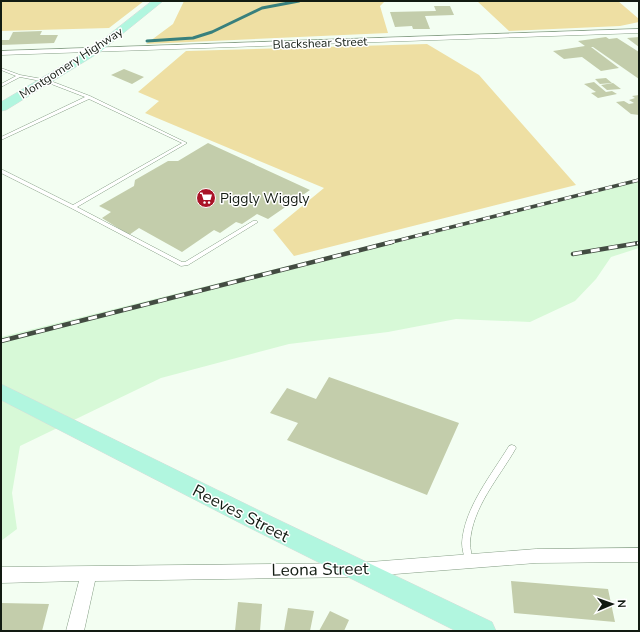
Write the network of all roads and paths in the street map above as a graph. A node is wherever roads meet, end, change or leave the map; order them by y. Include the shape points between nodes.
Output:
1 (158, 1) edge
2 (639, 31) edge
3 (96, 50) junction
4 (2, 54) edge
5 (1, 69) edge
6 (20, 76) junction
7 (47, 81) junction
8 (1, 86) edge
9 (89, 97) junction
10 (1, 107) edge
11 (1, 139) edge
12 (1, 171) edge
13 (73, 207) junction
14 (255, 222) dead end
15 (1, 391) edge
16 (512, 448) dead end
17 (639, 555) edge
18 (469, 561) junction
19 (357, 570) junction
20 (89, 573) junction
21 (1, 575) edge
22 (75, 631) edge
23 (483, 631) edge

1 - 3 main road, Montgomery Highway
2 - 3 street, Blackshear Street
3 - 4 street, Blackshear Street
3 - 7 main road, Montgomery Highway
5 - 6 lane
6 - 7 lane
6 - 8 lane
7 - 9 lane
7 - 10 main road, Montgomery Highway
9 - 11 lane
9 - 13 lane via 184,143
12 - 13 lane
13 - 14 lane via 181,264 186,264
15 - 19 main road, Reeves Street
16 - 18 lane via 476,509 466,544
17 - 18 street, Leona Street via 536,556
18 - 19 street, Leona Street
19 - 20 street, Leona Street
19 - 23 main road, Reeves Street
20 - 21 street, Leona Street
20 - 22 street

